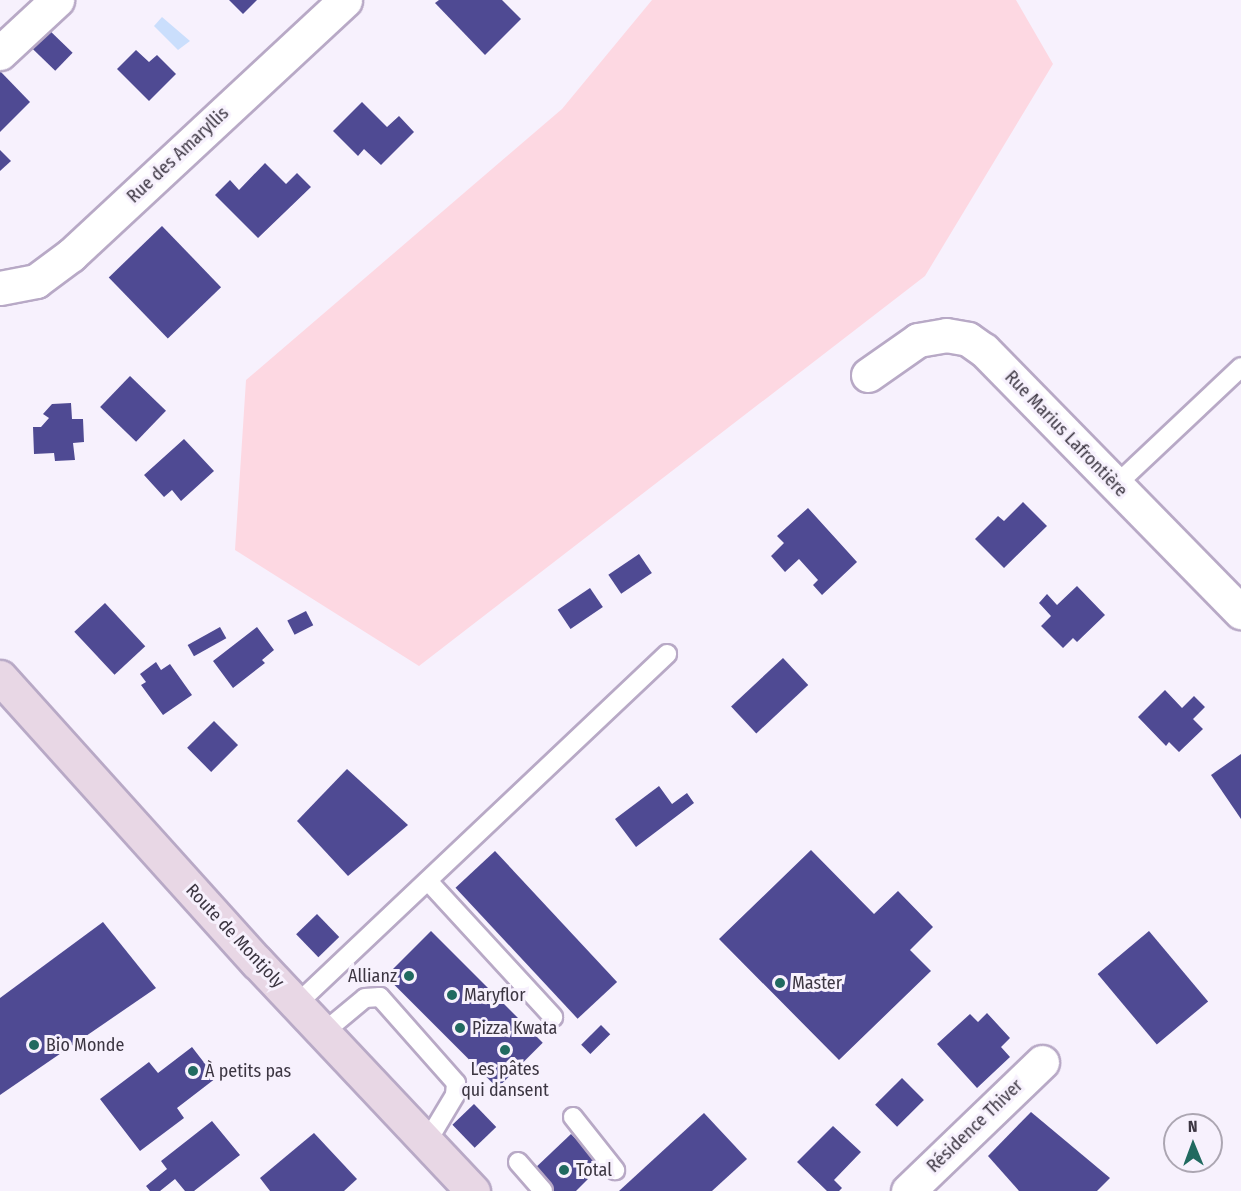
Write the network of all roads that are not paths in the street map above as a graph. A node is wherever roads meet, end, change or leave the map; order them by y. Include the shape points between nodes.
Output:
1 (57, 0) edge
2 (345, 0) edge
3 (0, 53) edge
4 (0, 288) edge
5 (1241, 367) edge
6 (868, 375) dead end
7 (1116, 485) junction
8 (1241, 612) edge
9 (668, 654) dead end
10 (0, 677) edge
11 (428, 881) junction
12 (298, 1004) junction
13 (553, 1017) dead end
14 (324, 1032) junction
15 (1042, 1062) dead end
16 (573, 1117) dead end
17 (427, 1142) junction
18 (518, 1162) dead end
19 (615, 1170) dead end
20 (473, 1191) edge
21 (543, 1191) edge
22 (908, 1191) edge

1 - 3 street
2 - 4 street, Rue des Amaryllis via 71,255 36,281
5 - 7 lane
6 - 7 street, Rue Marius Lafrontière via 918,339 946,335 968,339 984,350
7 - 8 street, Rue Marius Lafrontière
9 - 11 lane
10 - 12 main road, Route de Montjoly
11 - 12 lane
11 - 13 lane
12 - 14 main road, Route de Montjoly
14 - 17 main road, Route de Montjoly
14 - 17 lane via 365,998 380,997 456,1083 455,1095
15 - 22 street, Résidence Thiver
16 - 19 lane
17 - 20 main road, Route de Montjoly
18 - 21 lane

